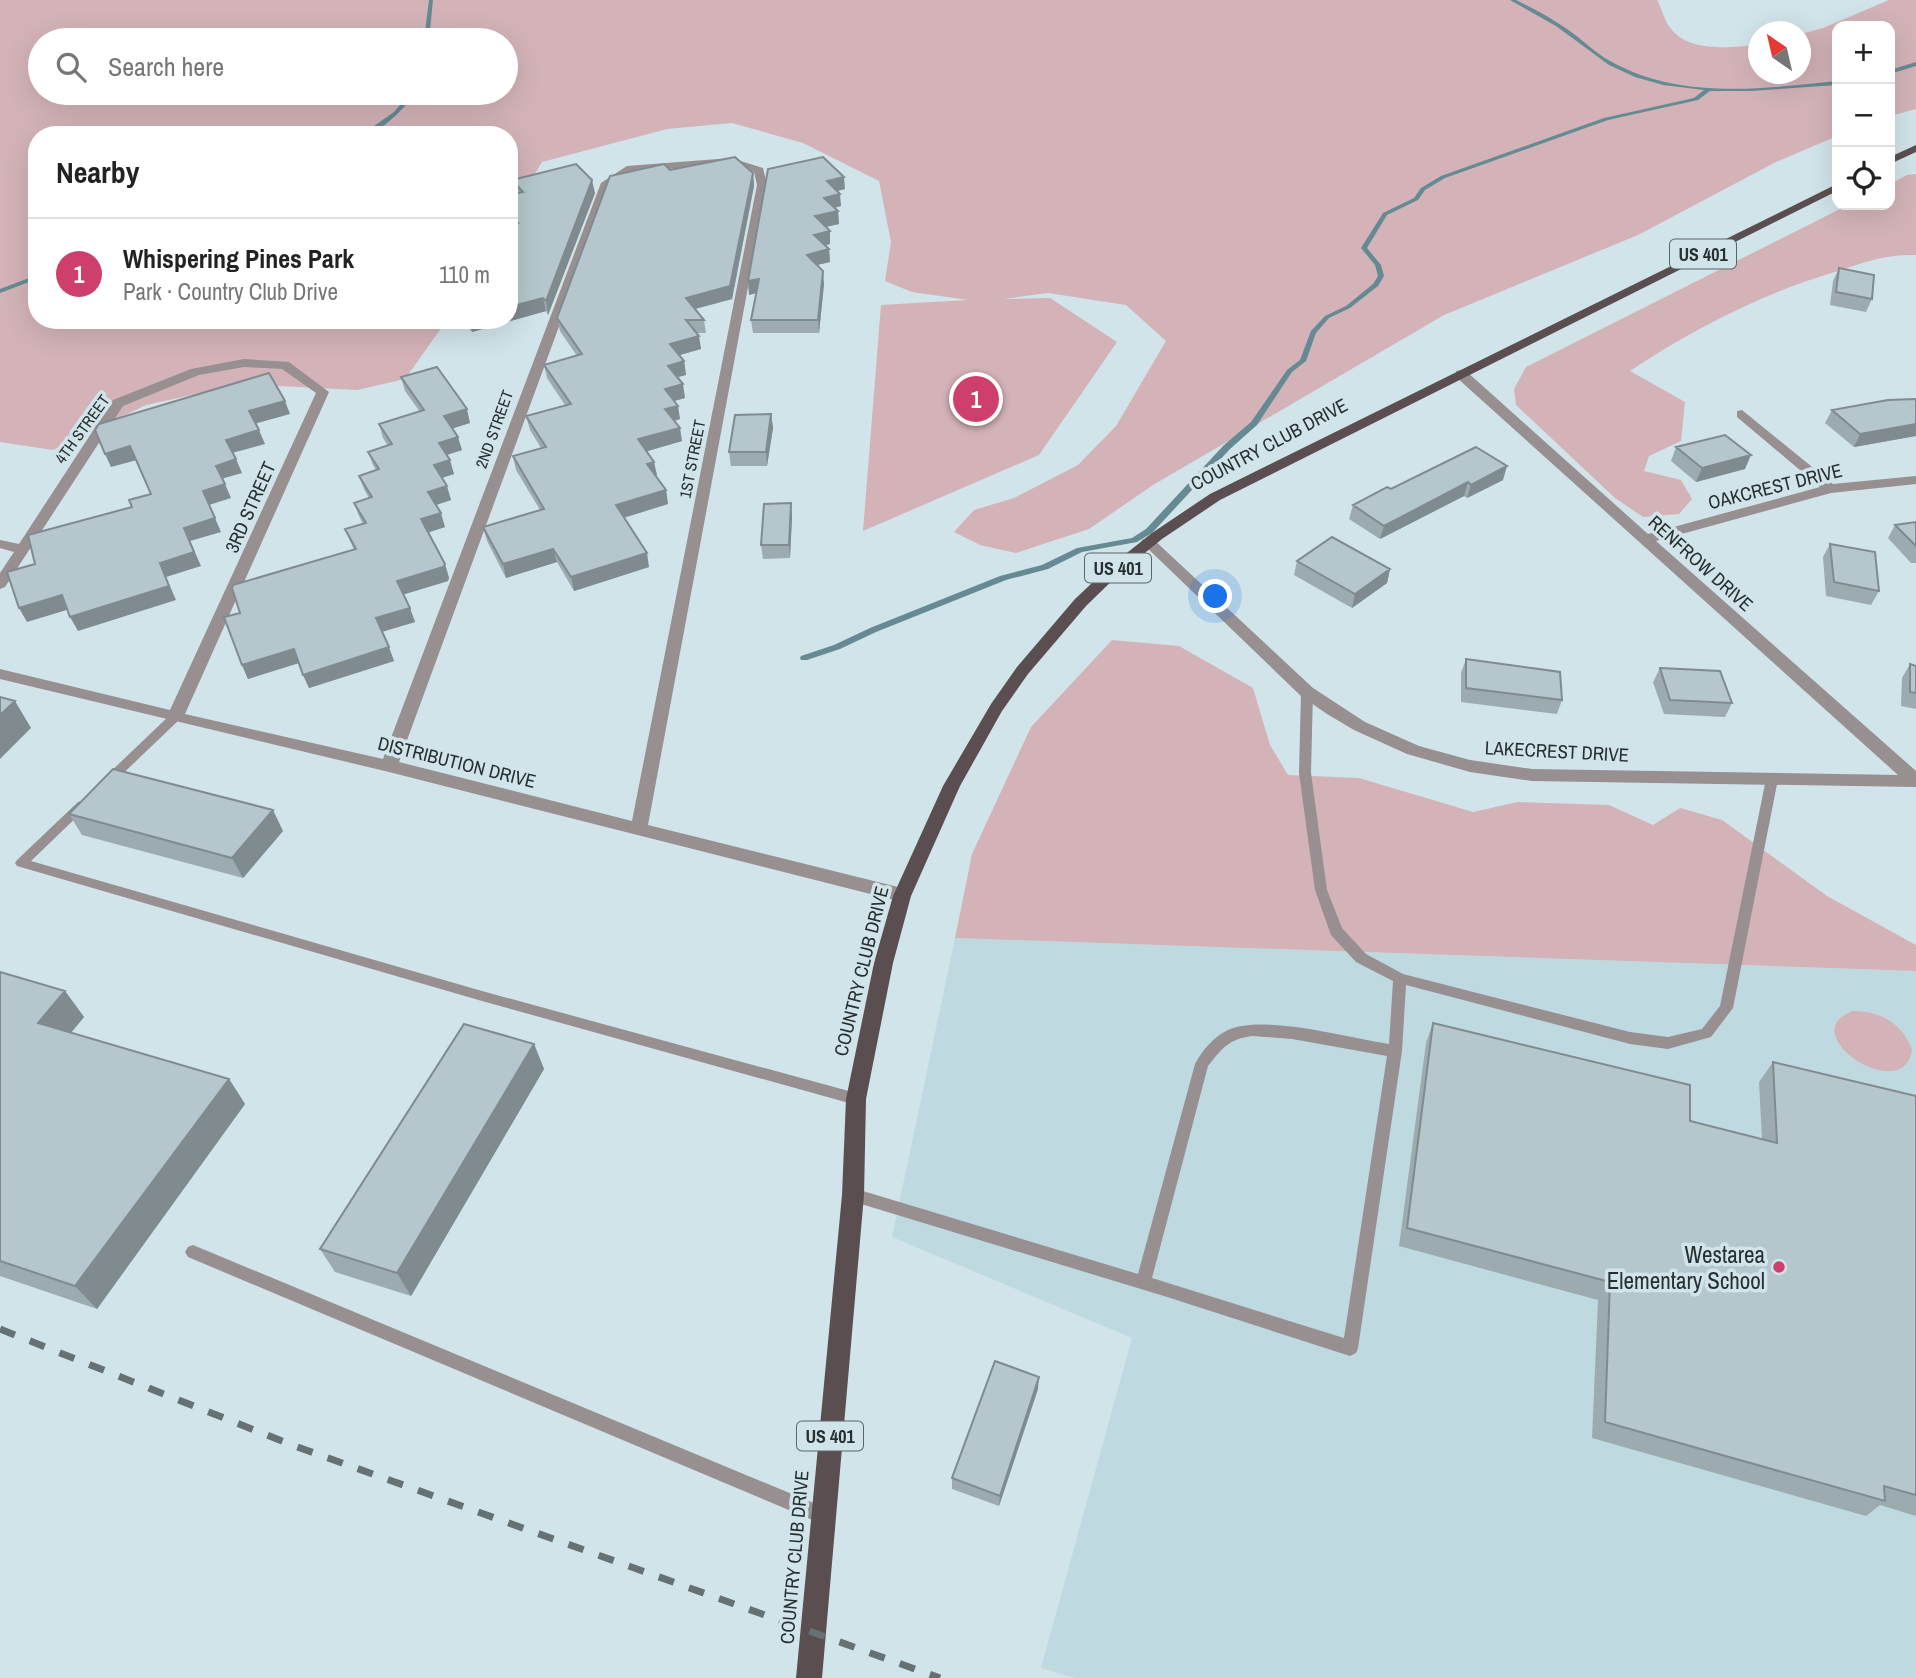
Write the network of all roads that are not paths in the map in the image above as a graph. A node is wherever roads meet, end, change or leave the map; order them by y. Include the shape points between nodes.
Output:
1 (1916, 148) edge
2 (1895, 158) edge
3 (684, 165) joint
4 (1832, 189) edge
5 (244, 363) joint
6 (1461, 374) junction
7 (1742, 414) dead end
8 (1916, 480) edge
9 (1830, 489) junction
10 (1645, 539) junction
11 (1148, 542) junction
12 (0, 544) edge
13 (22, 549) junction
14 (0, 584) edge
15 (0, 674) edge
16 (1307, 692) junction
17 (175, 718) junction
18 (389, 766) junction
19 (1772, 779) junction
20 (1916, 781) edge
21 (639, 830) junction
22 (902, 895) junction
23 (1400, 978) junction
24 (1395, 1052) junction
25 (856, 1099) junction
26 (853, 1195) junction
27 (193, 1252) dead end
28 (1143, 1284) junction
29 (822, 1515) junction
30 (809, 1678) edge

1 - 2 main road
3 - 18 street, 2ND STREET via 627,169 606,183 598,198
3 - 21 street, 1ST STREET via 730,160 759,170 762,185
4 - 6 main road, COUNTRY CLUB DRIVE / US 401
5 - 13 street, 4TH STREET via 196,372 118,403
5 - 17 street, 3RD STREET via 285,365 323,392
6 - 10 street, RENFROW DRIVE
6 - 11 main road, COUNTRY CLUB DRIVE / US 401 via 1214,497
7 - 9 street
8 - 9 street, OAKCREST DRIVE
9 - 10 street, OAKCREST DRIVE
10 - 20 street, RENFROW DRIVE
11 - 16 street, LAKECREST DRIVE
11 - 22 main road, COUNTRY CLUB DRIVE / US 401 via 1061,622 997,704 953,780
12 - 13 street
13 - 14 street, 4TH STREET
15 - 17 street, DISTRIBUTION DRIVE
16 - 19 street, LAKECREST DRIVE via 1347,720 1407,750 1490,771
16 - 23 lane via 1305,772 1321,890 1336,930 1362,958
17 - 18 street, DISTRIBUTION DRIVE
17 - 25 lane via 21,863
18 - 21 street, DISTRIBUTION DRIVE
19 - 20 street, LAKECREST DRIVE
19 - 23 lane via 1726,1008 1706,1033 1668,1043 1630,1038
21 - 22 street, DISTRIBUTION DRIVE
22 - 25 main road, COUNTRY CLUB DRIVE / US 401
23 - 24 lane
24 - 28 lane via 1264,1030 1237,1032 1217,1044 1202,1064
24 - 28 lane via 1350,1348
25 - 26 main road, COUNTRY CLUB DRIVE / US 401
26 - 28 lane
26 - 29 main road, COUNTRY CLUB DRIVE / US 401
27 - 29 lane
29 - 30 main road, COUNTRY CLUB DRIVE / US 401

